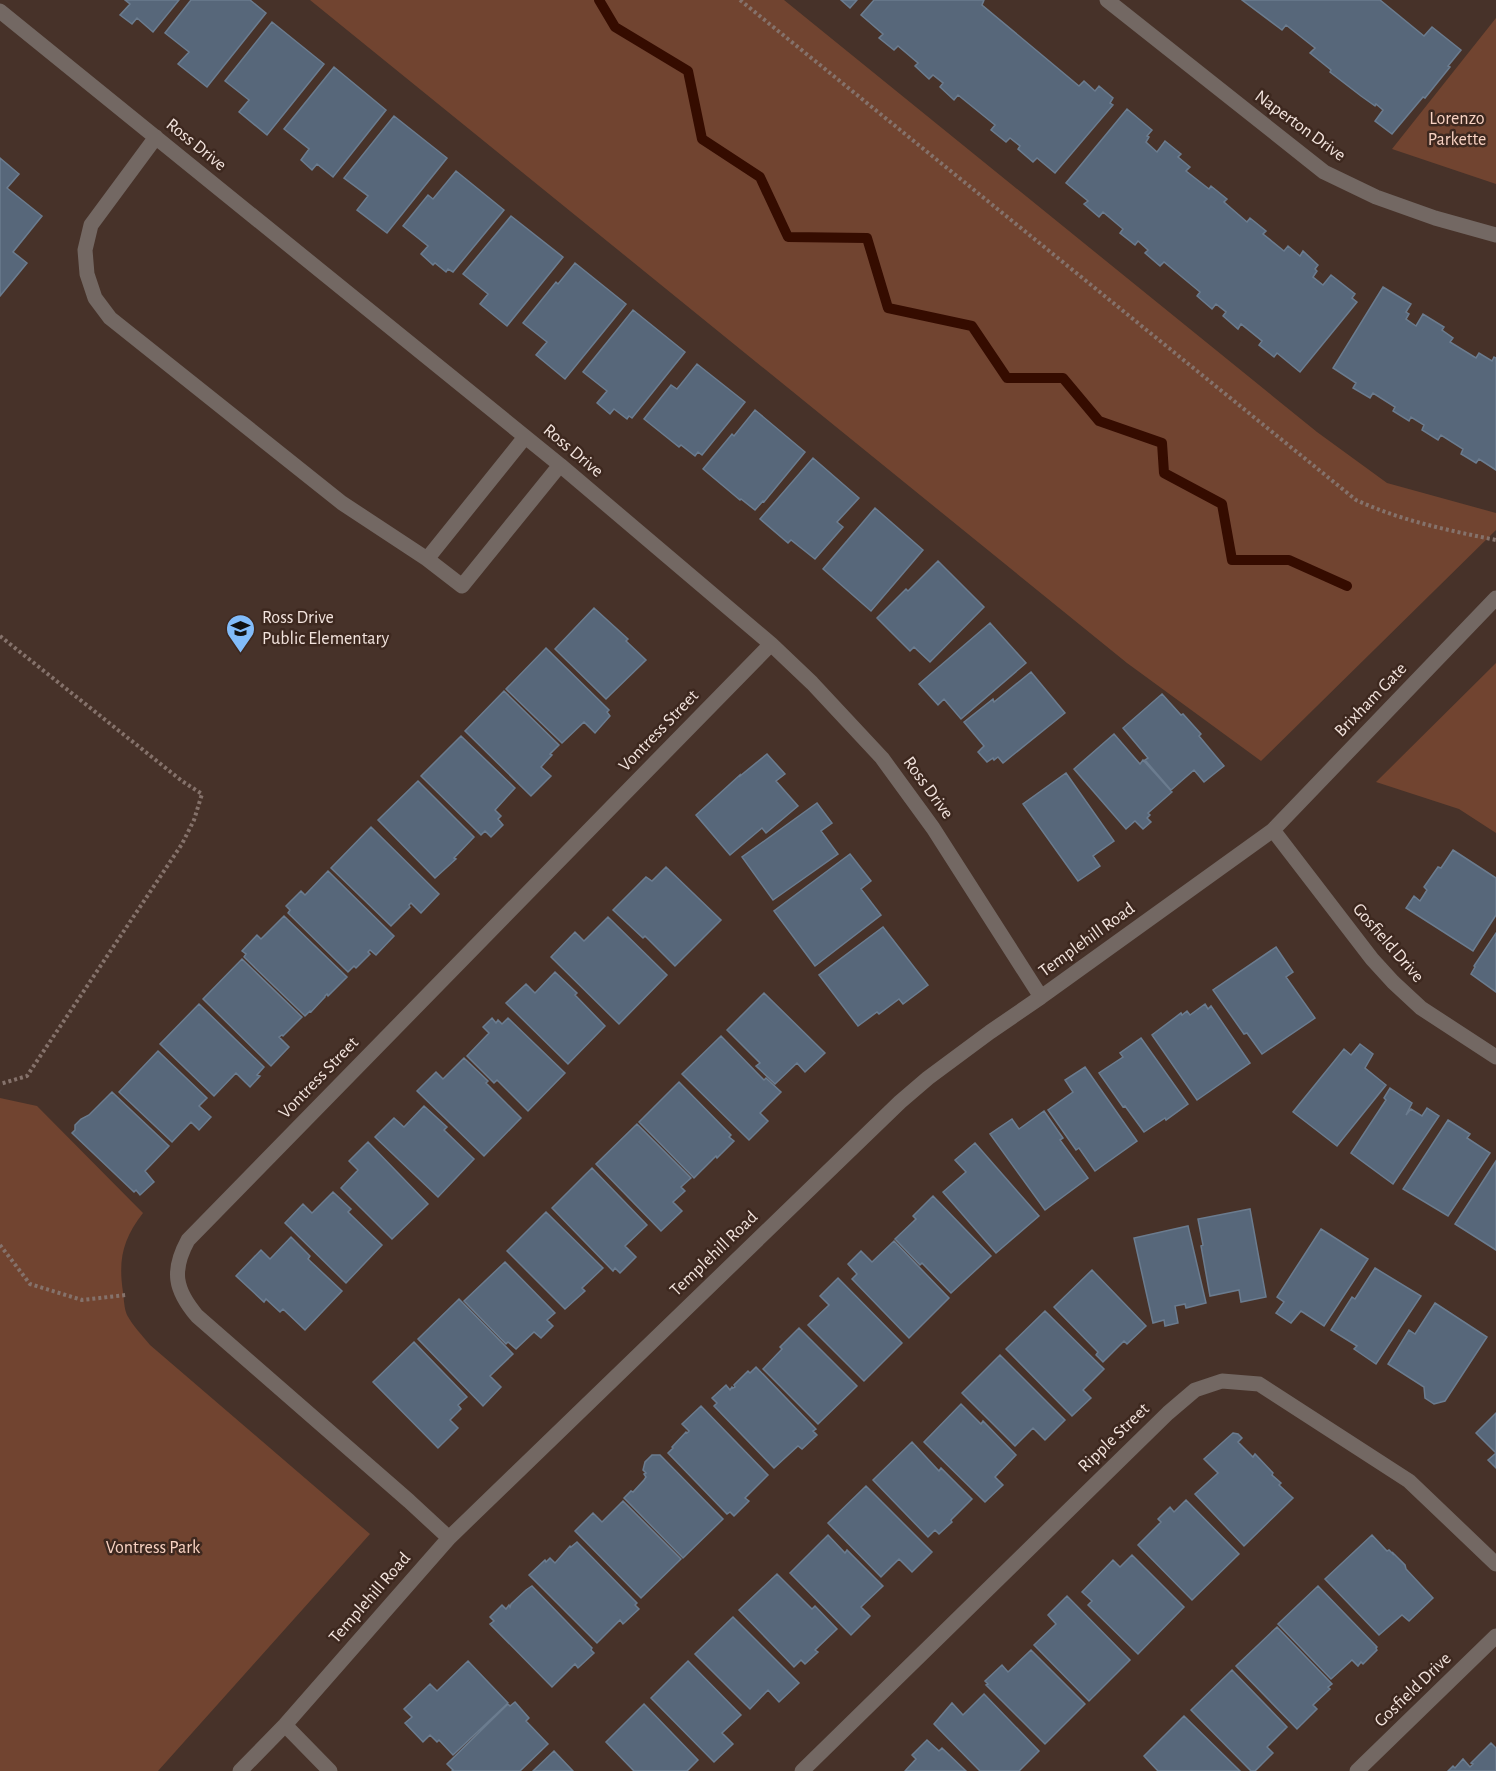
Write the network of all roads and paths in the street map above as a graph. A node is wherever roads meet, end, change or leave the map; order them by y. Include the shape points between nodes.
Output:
1 (740, 0) edge
2 (1107, 0) edge
3 (0, 11) edge
4 (156, 137) junction
5 (1496, 235) edge
6 (525, 437) junction
7 (560, 465) junction
8 (1496, 540) edge
9 (427, 559) junction
10 (1496, 598) edge
11 (0, 636) edge
12 (771, 644) junction
13 (1273, 830) junction
14 (1041, 997) junction
15 (1496, 1057) edge
16 (0, 1084) edge
17 (0, 1245) edge
18 (126, 1295) dead end
19 (449, 1538) junction
20 (1496, 1564) edge
21 (1496, 1636) edge
22 (285, 1725) junction
23 (240, 1771) edge
24 (330, 1771) edge
25 (801, 1771) edge
26 (1357, 1771) edge

1 - 8 path via 1356,500 1414,522
2 - 5 street, Naperton Drive via 1324,172 1376,197
3 - 4 street, Ross Drive
4 - 6 street, Ross Drive
4 - 9 street via 91,225 85,250 87,274 95,297 110,318 342,502
6 - 7 street, Ross Drive
6 - 9 street
7 - 9 street via 462,586
7 - 12 street, Ross Drive
10 - 13 street, Brixham Gate
11 - 16 path via 202,794 182,844 27,1076
12 - 14 street, Ross Drive via 888,767 933,828
12 - 19 street, Vontress Street via 188,1240 177,1265 187,1304 197,1316
13 - 14 street, Templehill Road
13 - 15 street, Gosfield Drive via 1393,982 1421,1008
14 - 19 street, Templehill Road via 900,1102
17 - 18 path via 30,1284 82,1300
19 - 22 street, Templehill Road
20 - 25 street, Ripple Street via 1409,1481 1259,1384 1222,1381 1195,1389
21 - 26 street, Gosfield Drive
22 - 23 street, Templehill Road
22 - 24 street

